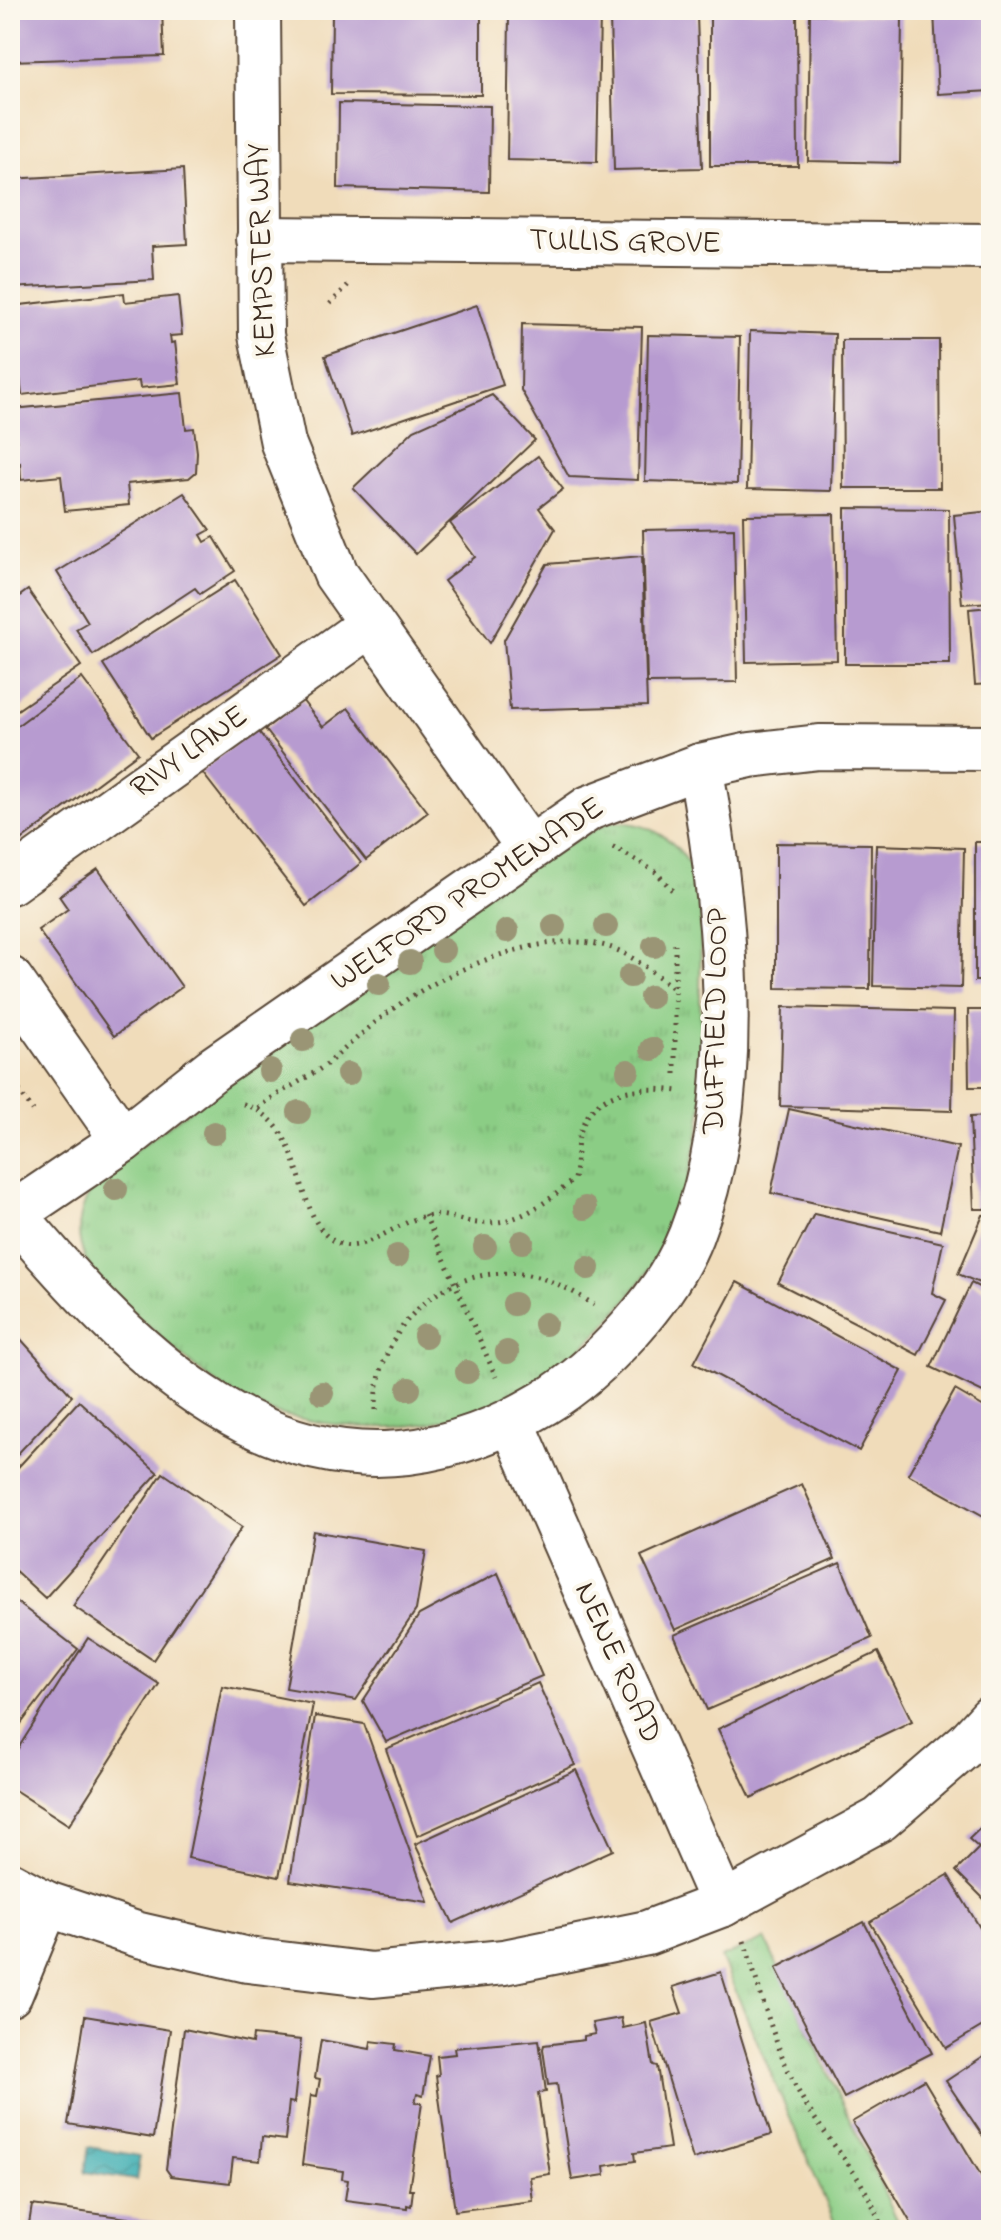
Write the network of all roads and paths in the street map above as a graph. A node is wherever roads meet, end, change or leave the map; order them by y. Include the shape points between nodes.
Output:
1 (258, 10) edge
2 (259, 239) junction
3 (991, 246) edge
4 (370, 625) junction
5 (991, 748) edge
6 (700, 766) junction
7 (606, 841) dead end
8 (529, 848) junction
9 (10, 882) edge
10 (675, 897) dead end
11 (675, 937) dead end
12 (10, 979) edge
13 (673, 989) junction
14 (10, 1077) edge
15 (676, 1091) junction
16 (687, 1091) dead end
17 (233, 1094) dead end
18 (674, 1104) dead end
19 (258, 1108) junction
20 (33, 1111) dead end
21 (123, 1140) junction
22 (12, 1215) edge
23 (425, 1215) junction
24 (455, 1284) junction
25 (602, 1296) dead end
26 (595, 1305) junction
27 (587, 1314) dead end
28 (507, 1377) dead end
29 (488, 1386) dead end
30 (505, 1402) junction
31 (388, 1408) dead end
32 (991, 1718) edge
33 (29, 1894) edge
34 (733, 1922) junction
35 (10, 1994) edge
36 (882, 2230) edge

1 - 2 street, KEMPSTER WAY
2 - 3 street, TULLIS GROVE
2 - 4 street, KEMPSTER WAY via 261,335 283,443 336,574
4 - 8 street, KEMPSTER WAY
4 - 9 street, RIVY LANE
5 - 6 street, WELFORD PROMENADE via 819,747
6 - 8 street, WELFORD PROMENADE via 589,808
6 - 30 street, DUFFIELD LOOP via 717,858 723,1015 720,1118 701,1204 672,1270 619,1341 558,1394
7 - 10 path via 656,872
8 - 21 street, WELFORD PROMENADE via 213,1069
11 - 13 path
12 - 21 street
13 - 15 path
13 - 19 path via 624,953 595,944 531,948 474,964 384,1015 329,1063
14 - 20 path
15 - 16 path
15 - 18 path
15 - 23 path via 639,1087 601,1103 582,1128 574,1179 520,1218 476,1223
17 - 19 path via 242,1104
19 - 23 path via 298,1165 308,1208 330,1238 347,1245
21 - 22 street, WELFORD PROMENADE
22 - 30 street, DUFFIELD LOOP via 112,1325 186,1387 269,1435 326,1450 378,1454 466,1440
23 - 24 path
24 - 26 path via 522,1274 546,1279
24 - 30 path
24 - 31 path via 418,1308 389,1346 375,1387 376,1408
25 - 26 path
26 - 27 path
28 - 30 path
29 - 30 path
30 - 34 street, NENE ROAD
32 - 34 street via 880,1819
33 - 34 street via 139,1935 248,1960 372,1975 504,1962
33 - 35 street
34 - 36 path via 784,2064 804,2101 850,2161

